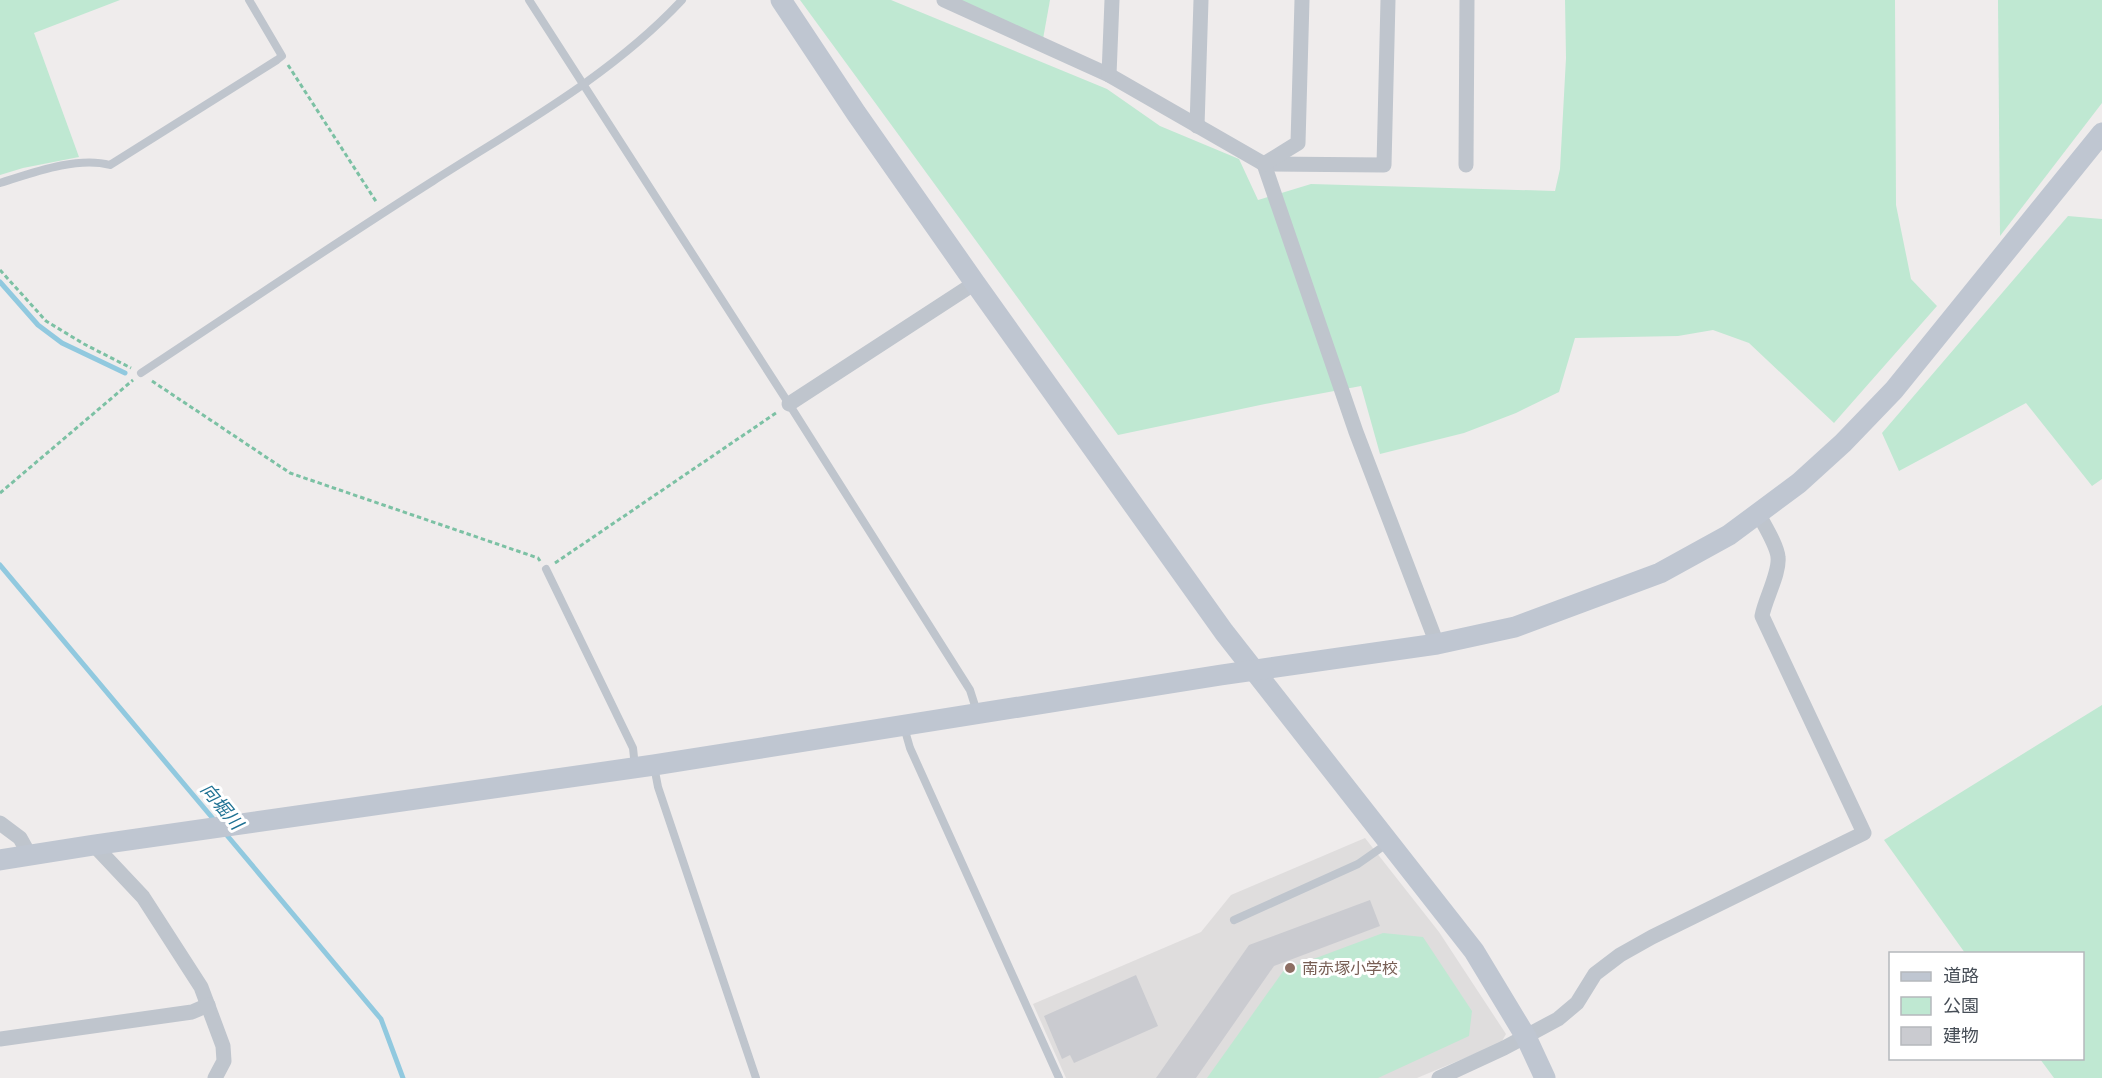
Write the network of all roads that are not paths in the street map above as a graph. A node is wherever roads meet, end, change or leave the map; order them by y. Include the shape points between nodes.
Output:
1 (249, 0) edge
2 (529, 0) edge
3 (682, 0) edge
4 (781, 0) edge
5 (944, 0) edge
6 (1112, 0) edge
7 (1201, 0) edge
8 (1302, 0) edge
9 (1388, 0) edge
10 (1467, 0) edge
11 (1109, 75) junction
12 (582, 85) junction
13 (1197, 126) junction
14 (2102, 133) edge
15 (1264, 164) junction
16 (1466, 165) dead end
17 (0, 183) edge
18 (975, 282) junction
19 (141, 373) road end
20 (789, 404) junction
21 (1758, 513) junction
22 (546, 569) road end
23 (1437, 644) junction
24 (1255, 670) junction
25 (977, 714) junction
26 (904, 725) junction
27 (644, 766) junction
28 (0, 823) edge
29 (1389, 842) junction
30 (94, 845) junction
31 (30, 856) junction
32 (0, 860) edge
33 (1234, 920) dead end
34 (208, 1005) junction
35 (1526, 1037) junction
36 (0, 1040) edge
37 (215, 1078) edge
38 (756, 1078) edge
39 (1059, 1078) edge
40 (1439, 1078) edge
41 (1545, 1078) edge

1 - 17 lane via 282,56 110,165 68,165
2 - 12 lane
3 - 12 lane via 656,28
4 - 18 street
5 - 11 street
6 - 11 street
7 - 13 street
8 - 15 street via 1298,143
9 - 15 street via 1384,165
10 - 16 street
11 - 13 street
12 - 19 lane
12 - 20 lane
13 - 15 street
14 - 21 street via 1894,390 1799,483
15 - 23 street via 1356,432
18 - 20 street
18 - 24 street
20 - 25 lane via 970,690
21 - 23 street via 1729,535 1660,573 1515,627
21 - 35 street via 1778,557 1762,616 1864,833 1620,955 1595,974 1577,1003
22 - 27 lane
23 - 24 street
24 - 25 street
24 - 29 street
25 - 26 street
26 - 27 street
26 - 39 lane via 910,748
27 - 30 street
27 - 38 lane via 658,787
28 - 31 street via 20,838
29 - 33 lane via 1358,864
29 - 35 street via 1474,951
30 - 31 street
30 - 34 street via 143,897 201,987
31 - 32 street
34 - 36 street via 192,1012
34 - 37 street via 223,1046 224,1061
35 - 40 street
35 - 41 street

